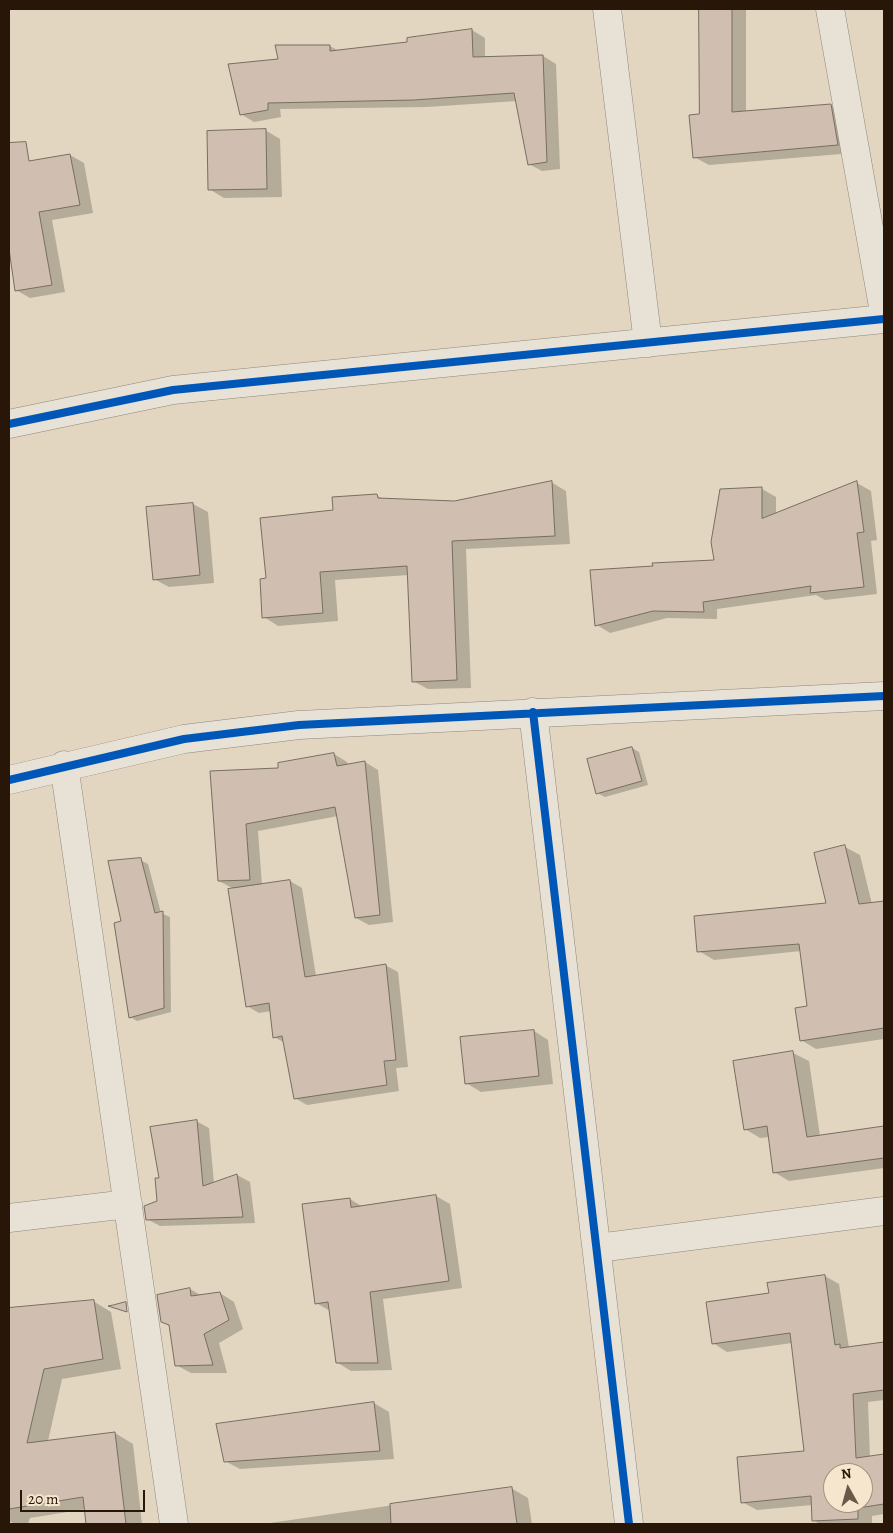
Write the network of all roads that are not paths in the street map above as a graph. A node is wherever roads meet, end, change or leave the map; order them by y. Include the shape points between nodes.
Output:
1 (607, 9) edge
2 (830, 9) edge
3 (884, 312) edge
4 (884, 319) edge
5 (648, 343) junction
6 (9, 424) edge
7 (884, 696) edge
8 (533, 712) junction
9 (64, 765) junction
10 (9, 780) edge
11 (128, 1204) junction
12 (884, 1211) edge
13 (9, 1218) edge
14 (598, 1248) junction
15 (174, 1524) edge
16 (629, 1524) edge

1 - 5 street
2 - 3 street
4 - 5 street
5 - 6 street via 173,390
7 - 8 street
8 - 9 street via 299,724 184,739
8 - 14 street
9 - 10 street
9 - 11 street
11 - 13 street
11 - 15 street
12 - 14 street
14 - 16 street

